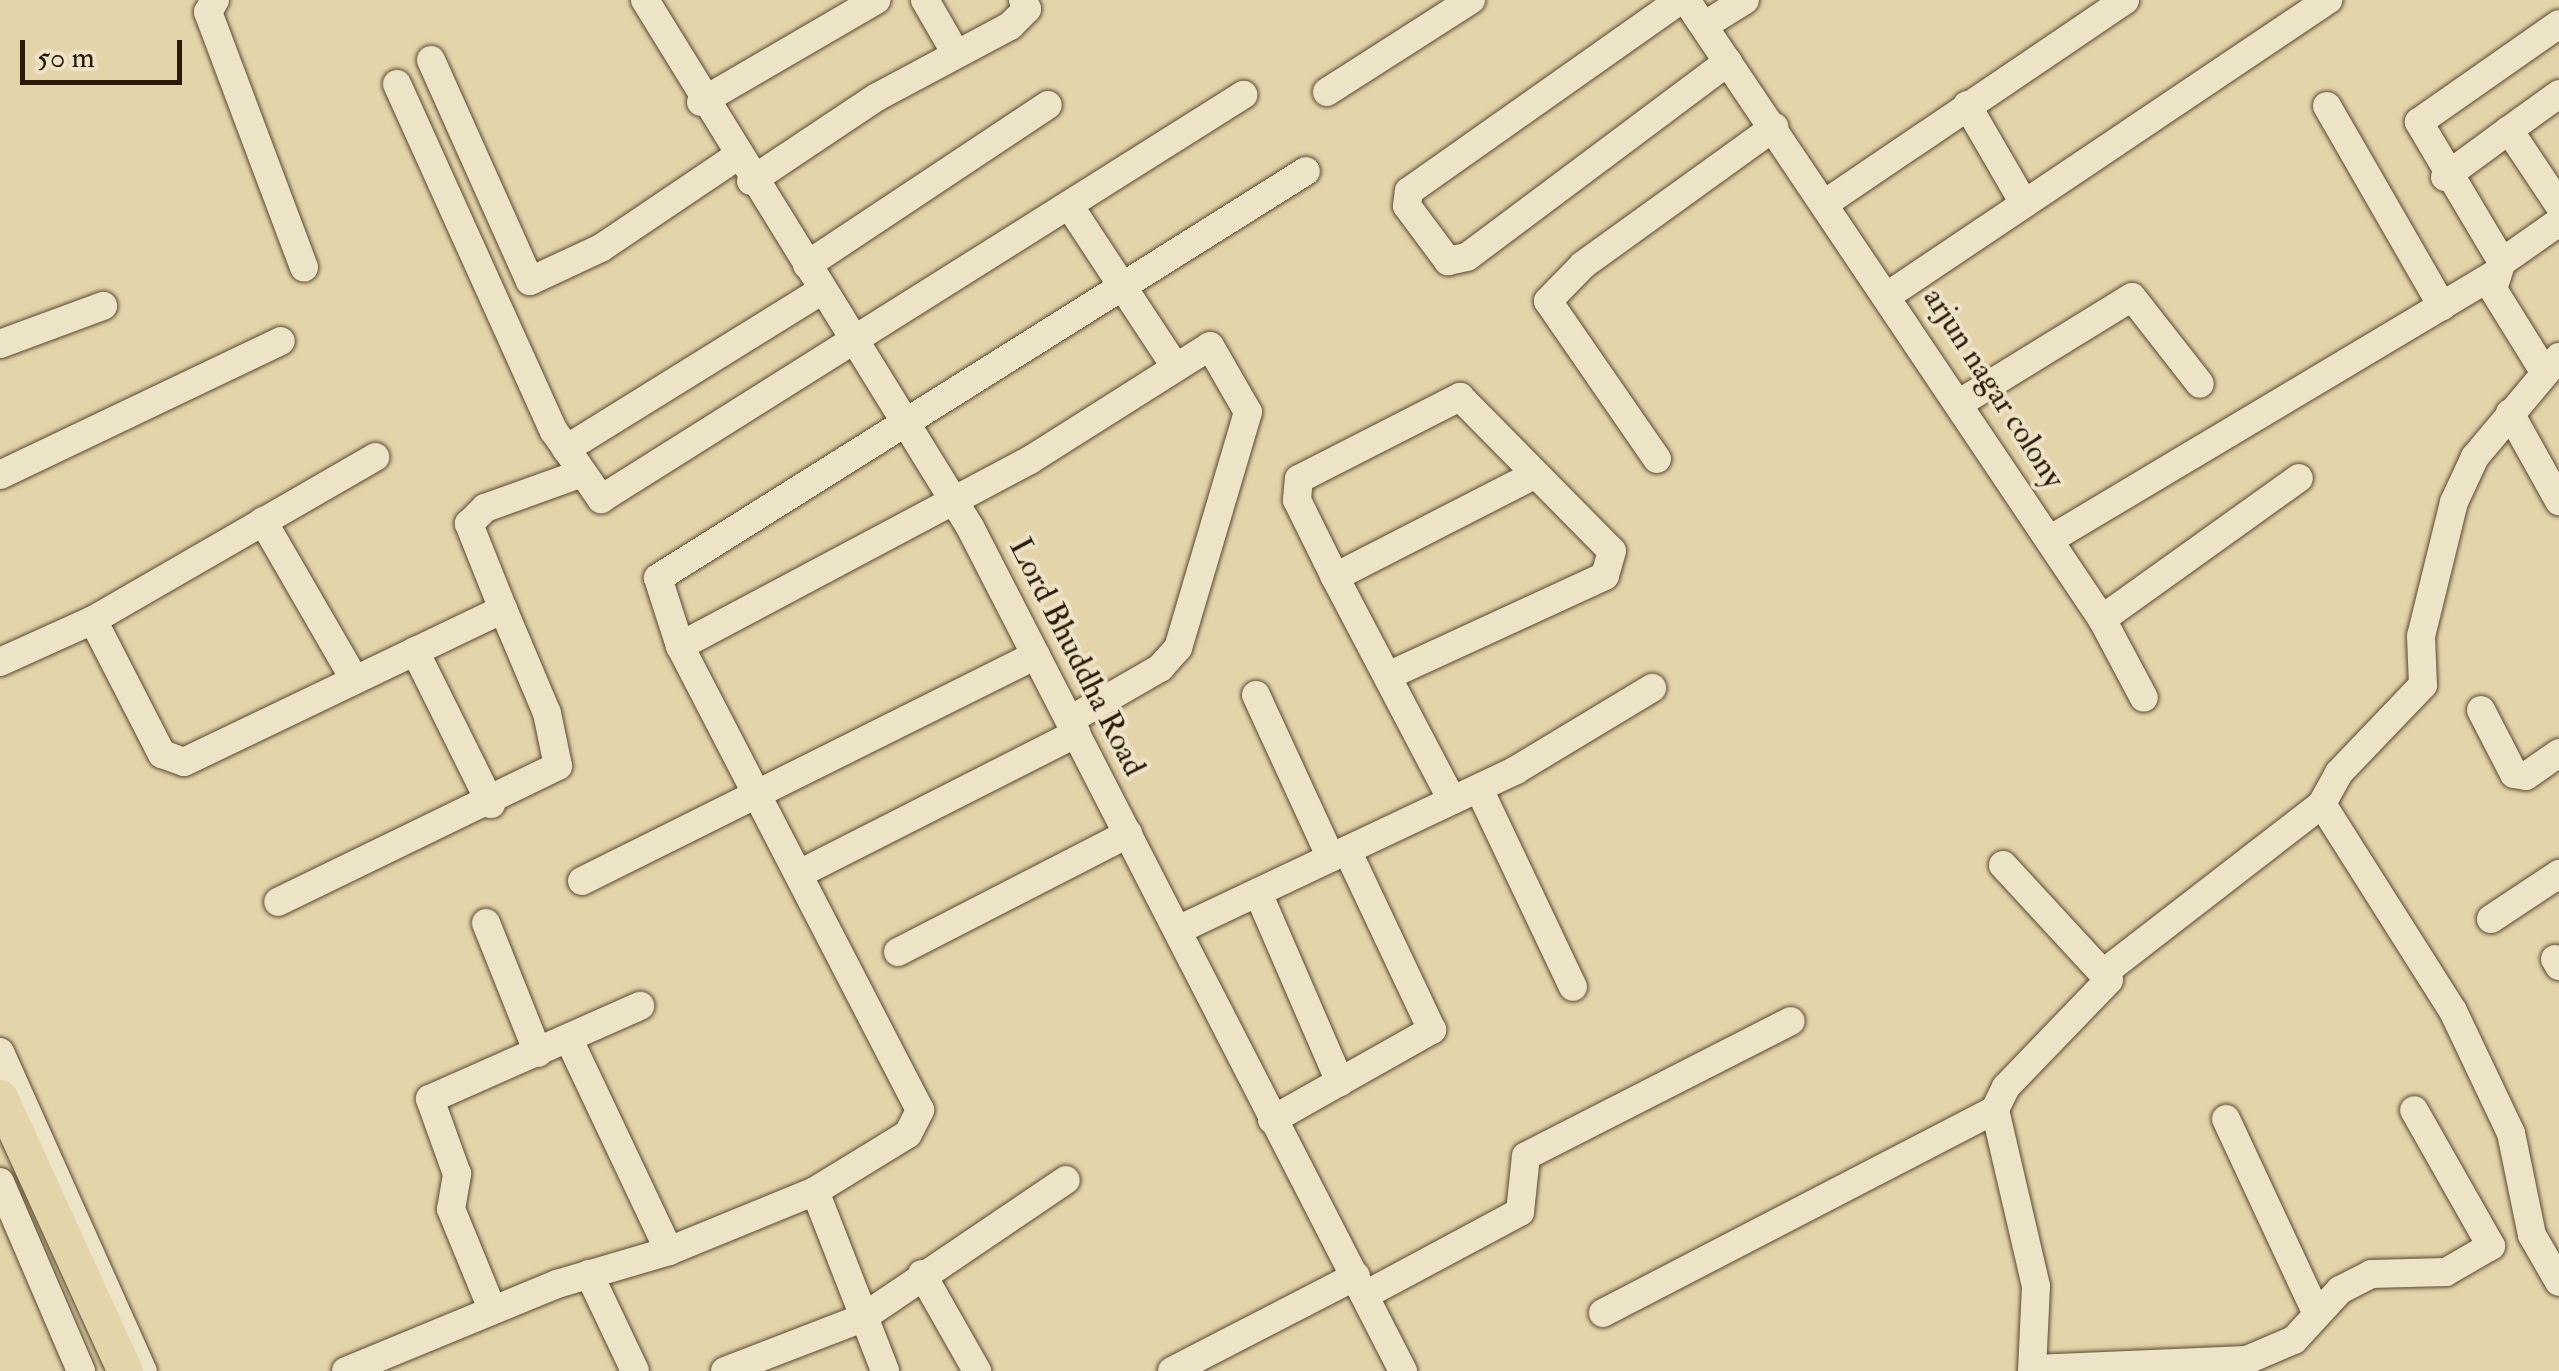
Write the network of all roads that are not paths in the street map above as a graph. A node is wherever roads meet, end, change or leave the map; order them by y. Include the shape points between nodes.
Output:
1 (215, 0) edge
2 (876, 0) edge
3 (925, 0) edge
4 (1023, 0) edge
5 (1471, 0) edge
6 (1683, 0) edge
7 (1745, 0) edge
8 (2124, 0) edge
9 (2328, 0) edge
10 (649, 1) edge
11 (2559, 24) edge
12 (1705, 25) junction
13 (955, 52) junction
14 (431, 60) dead end
15 (1728, 62) junction
16 (396, 84) dead end
17 (1327, 92) dead end
18 (2559, 94) edge
19 (1243, 95) dead end
20 (701, 102) junction
21 (1048, 104) dead end
22 (1966, 105) junction
23 (2327, 106) dead end
24 (1774, 126) junction
25 (2509, 130) junction
26 (744, 169) junction
27 (1306, 171) dead end
28 (2445, 177) junction
29 (2022, 200) junction
30 (1827, 202) junction
31 (1069, 205) junction
32 (2559, 205) edge
33 (2559, 222) edge
34 (807, 265) junction
35 (304, 268) dead end
36 (2499, 268) junction
37 (521, 271) junction
38 (1119, 286) junction
39 (822, 290) junction
40 (1890, 294) junction
41 (492, 296) junction
42 (103, 306) dead end
43 (2442, 306) junction
44 (281, 341) dead end
45 (0, 344) edge
46 (856, 345) junction
47 (2552, 364) edge
48 (1174, 365) junction
49 (2200, 384) dead end
50 (1963, 401) junction
51 (2510, 414) junction
52 (904, 421) junction
53 (566, 450) junction
54 (375, 457) dead end
55 (1657, 459) dead end
56 (582, 473) junction
57 (0, 475) edge
58 (1534, 475) junction
59 (2300, 478) dead end
60 (952, 500) junction
61 (2559, 501) edge
62 (263, 521) junction
63 (2051, 540) junction
64 (1335, 577) junction
65 (503, 609) junction
66 (2102, 619) junction
67 (93, 620) junction
68 (680, 646) junction
69 (415, 651) junction
70 (1036, 655) junction
71 (0, 662) edge
72 (1388, 676) junction
73 (353, 677) junction
74 (1652, 688) dead end
75 (1256, 695) dead end
76 (2144, 698) dead end
77 (2481, 710) dead end
78 (1074, 726) junction
79 (2559, 753) edge
80 (1479, 789) junction
81 (758, 794) junction
82 (1452, 800) junction
83 (491, 804) junction
84 (2322, 804) junction
85 (1128, 834) junction
86 (1339, 854) junction
87 (2003, 865) dead end
88 (802, 873) junction
89 (2559, 874) edge
90 (582, 881) dead end
91 (1259, 895) junction
92 (278, 902) dead end
93 (2491, 919) dead end
94 (486, 923) dead end
95 (1180, 929) junction
96 (898, 952) dead end
97 (2106, 971) junction
98 (1573, 987) dead end
99 (640, 1006) dead end
100 (1791, 1021) dead end
101 (568, 1040) junction
102 (0, 1052) edge
103 (538, 1053) junction
104 (1340, 1082) junction
105 (0, 1097) edge
106 (1996, 1110) junction
107 (2414, 1110) dead end
108 (2226, 1118) dead end
109 (1272, 1120) junction
110 (1066, 1180) dead end
111 (0, 1182) edge
112 (815, 1191) junction
113 (2532, 1235) junction
114 (2491, 1246) junction
115 (669, 1250) junction
116 (589, 1274) junction
117 (922, 1274) junction
118 (2559, 1282) edge
119 (1361, 1286) junction
120 (492, 1309) junction
121 (1603, 1313) dead end
122 (2318, 1314) junction
123 (862, 1318) junction
124 (2179, 1366) edge
125 (740, 1368) edge
126 (2032, 1370) edge
127 (81, 1371) edge
128 (124, 1371) edge
129 (144, 1371) edge
130 (346, 1371) edge
131 (635, 1371) edge
132 (885, 1371) edge
133 (978, 1371) edge
134 (1172, 1371) edge
135 (1403, 1371) edge

1 - 35 street via 208,12
2 - 20 street
3 - 13 street
4 - 13 street via 1022,18
5 - 17 street
6 - 12 street, arjun nagar colony
6 - 15 street via 1409,191 1407,206 1448,261 1467,257
7 - 12 street
8 - 22 street
9 - 29 street
10 - 20 street, Lord Bhuddha Road
11 - 28 street via 2420,118
12 - 15 street, arjun nagar colony
13 - 26 street
14 - 37 street
15 - 24 street, arjun nagar colony
16 - 41 street
18 - 25 street
19 - 31 street
20 - 26 street, Lord Bhuddha Road
21 - 34 street
22 - 29 street
22 - 30 street
23 - 43 street
24 - 30 street, arjun nagar colony
24 - 55 street via 1582,265 1548,301
25 - 28 street
25 - 32 street
26 - 34 street, Lord Bhuddha Road
26 - 37 street via 533,280
27 - 38 street
28 - 36 street
29 - 40 street
30 - 40 street, arjun nagar colony
31 - 38 street
31 - 46 street
33 - 36 street
34 - 39 street, Lord Bhuddha Road
36 - 43 street
36 - 47 street via 2499,305
37 - 41 street
38 - 48 street
38 - 52 street
39 - 46 street, Lord Bhuddha Road
39 - 53 street
40 - 50 street, arjun nagar colony
41 - 53 street
42 - 45 street
43 - 63 street
44 - 57 street
46 - 52 street, Lord Bhuddha Road
46 - 56 street via 604,497
47 - 51 street
48 - 60 street
48 - 78 street via 1210,346 1247,400 1205,564 1172,657
49 - 50 street via 2132,297
50 - 63 street, arjun nagar colony
51 - 61 street
51 - 84 street via 2454,502 2421,636 2423,685 2339,773
52 - 60 street, Lord Bhuddha Road
52 - 68 street via 658,578
53 - 56 street
54 - 62 street
56 - 65 street via 485,508 470,524
58 - 64 street
58 - 64 street via 1460,396 1303,475 1294,492
58 - 72 street via 1612,552 1612,569
59 - 66 street
60 - 68 street
60 - 70 street, Lord Bhuddha Road
62 - 67 street
62 - 73 street
63 - 66 street, arjun nagar colony
64 - 72 street
65 - 69 street
65 - 83 street via 561,753 548,777
66 - 76 street, arjun nagar colony
67 - 71 street
67 - 73 street via 172,760
68 - 81 street
69 - 73 street
69 - 83 street
70 - 78 street, Lord Bhuddha Road
70 - 81 street
72 - 82 street
74 - 80 street
75 - 86 street
77 - 79 street via 2514,774 2526,776
78 - 85 street, Lord Bhuddha Road
78 - 88 street
80 - 82 street
80 - 98 street
81 - 88 street
81 - 90 street
82 - 86 street
83 - 92 street
84 - 97 street
84 - 113 street via 2453,1012 2511,1133
85 - 95 street, Lord Bhuddha Road
85 - 96 street
86 - 91 street
86 - 104 street via 1433,1024 1424,1041
87 - 97 street
88 - 112 street via 920,1110 908,1134
89 - 93 street
91 - 95 street
91 - 104 street
94 - 103 street
95 - 109 street, Lord Bhuddha Road
97 - 106 street via 2106,991 2006,1087
99 - 101 street
100 - 119 street via 1526,1156 1520,1212
101 - 103 street
101 - 115 street
102 - 129 street
103 - 120 street via 428,1103 456,1174 451,1209
104 - 109 street
105 - 128 main road
106 - 121 street
106 - 126 street via 2036,1286
107 - 114 street
108 - 122 street
109 - 119 street, Lord Bhuddha Road
110 - 117 street
111 - 127 street
112 - 115 street
112 - 123 street
113 - 114 street
113 - 118 street
114 - 122 street via 2446,1272 2371,1274
115 - 116 street
116 - 120 street
116 - 131 street
117 - 123 street
117 - 133 street
119 - 134 street
119 - 135 street, Lord Bhuddha Road
120 - 130 street
122 - 124 street via 2269,1353
123 - 125 street
123 - 132 street
124 - 126 street

